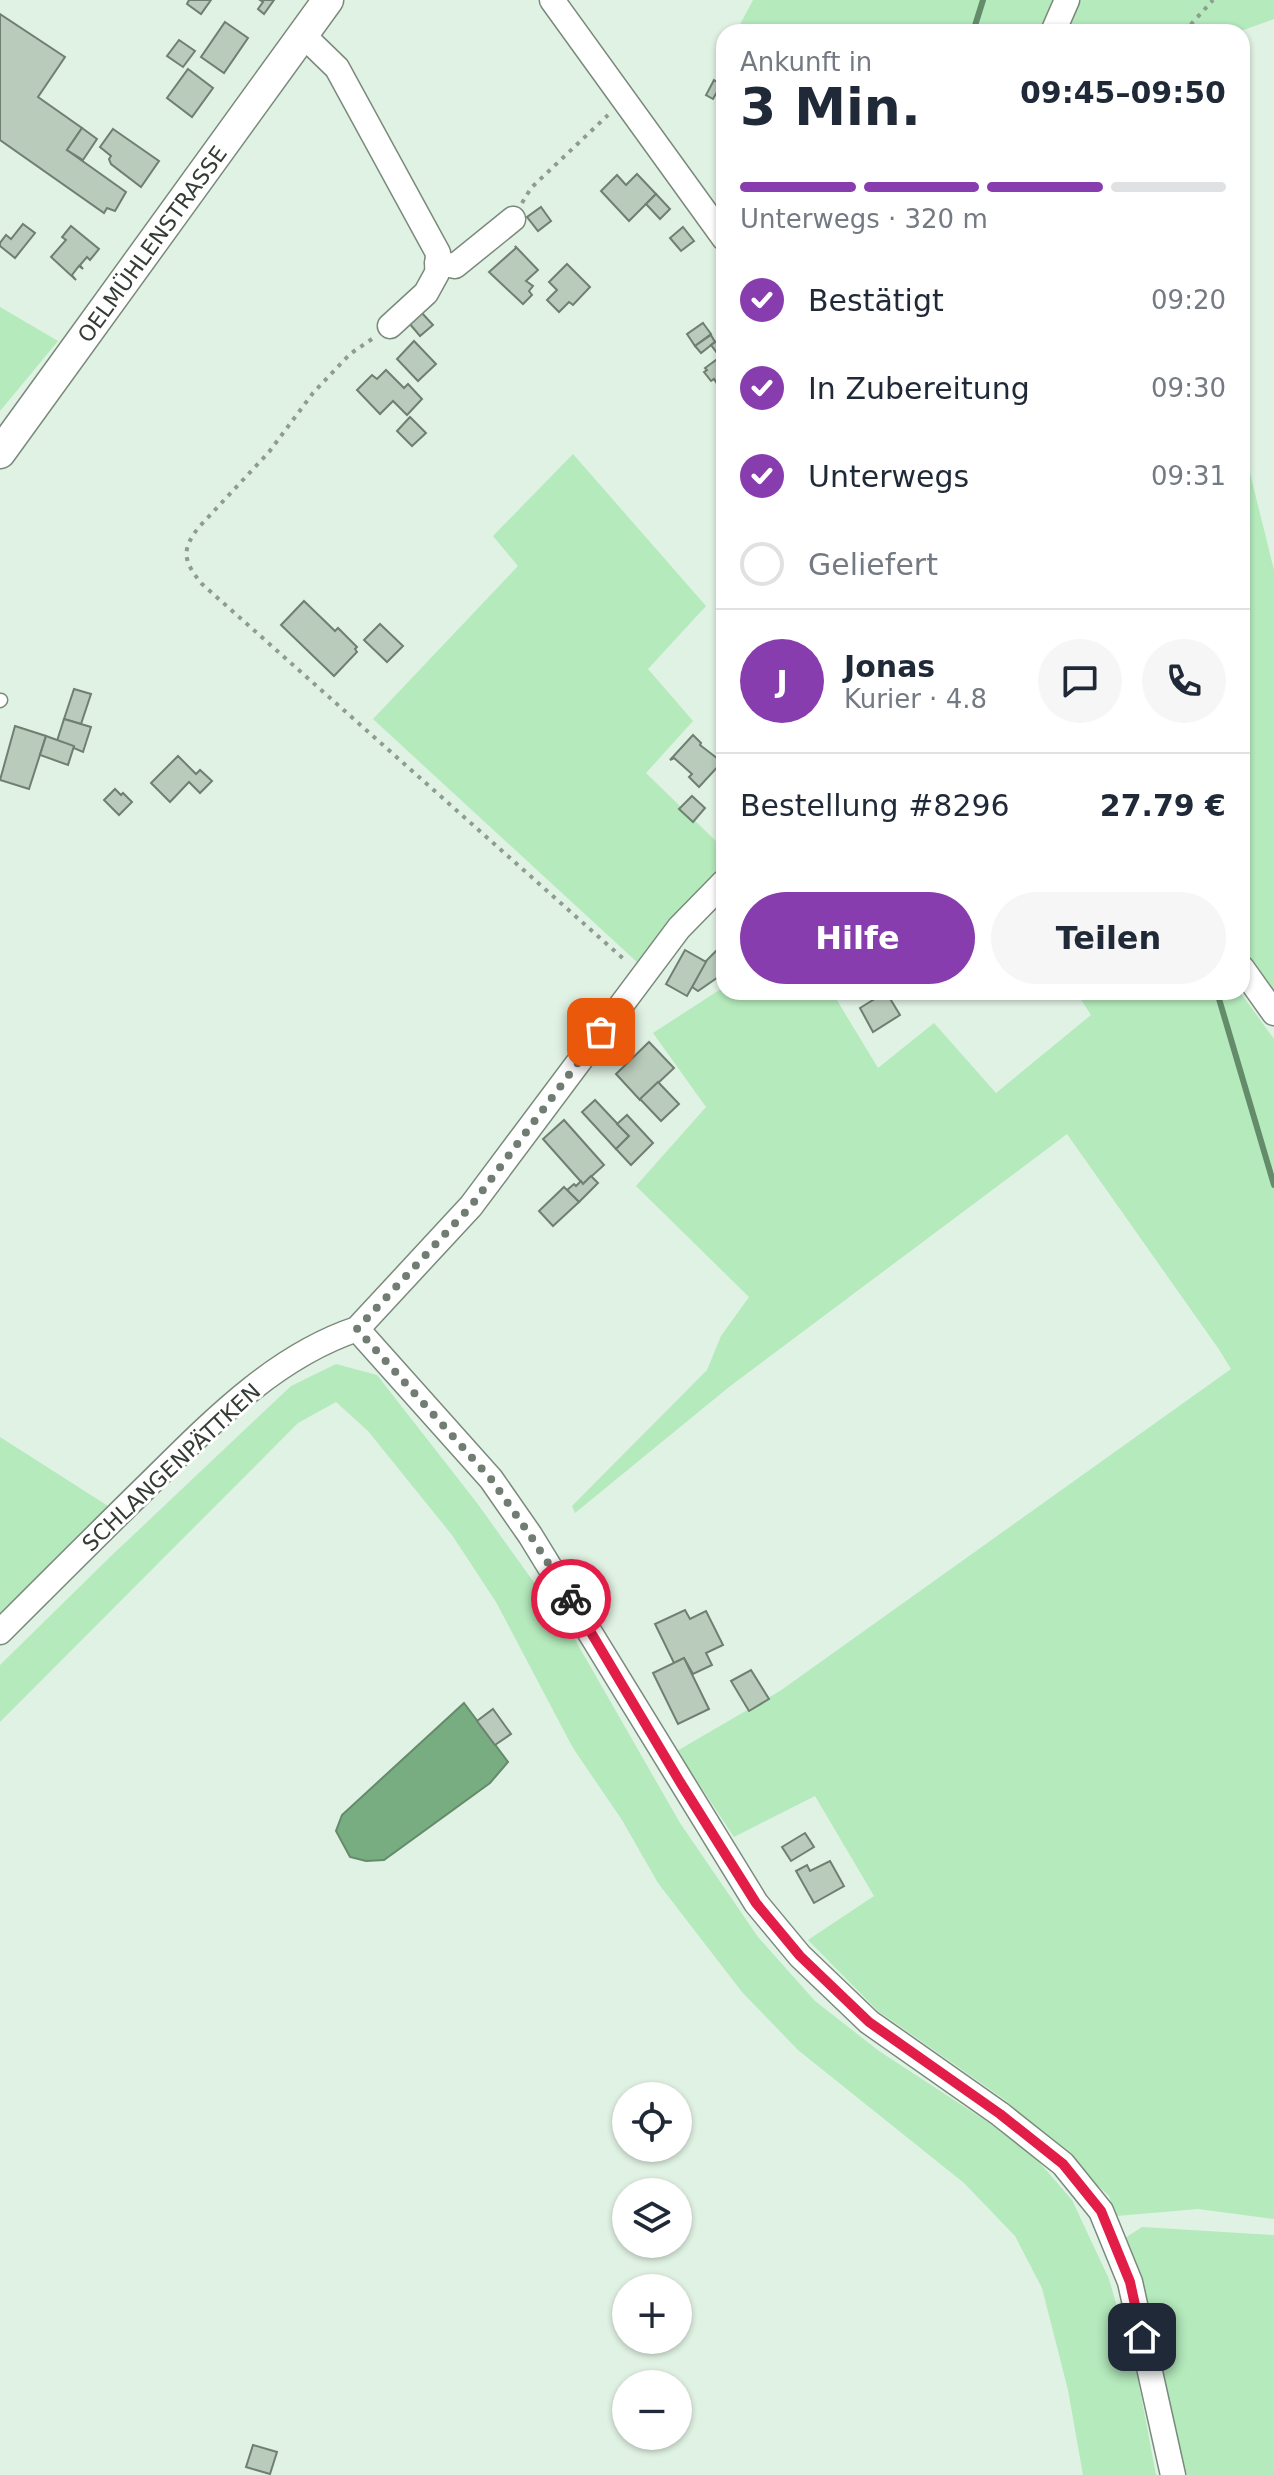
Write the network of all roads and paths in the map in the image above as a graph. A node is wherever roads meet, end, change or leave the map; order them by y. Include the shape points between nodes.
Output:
1 (328, 0) edge
2 (552, 0) edge
3 (1067, 0) edge
4 (1213, 0) edge
5 (1056, 24) edge
6 (1191, 24) edge
7 (303, 35) junction
8 (624, 99) junction
9 (513, 219) joint
10 (716, 227) edge
11 (437, 263) junction
12 (390, 326) joint
13 (0, 453) edge
14 (716, 890) edge
15 (1250, 979) edge
16 (635, 986) junction
17 (1274, 1013) edge
18 (357, 1329) junction
19 (0, 1632) edge
20 (1173, 2475) edge

1 - 7 street, OELMÜHLENSTRASSE
2 - 8 street
3 - 5 street
4 - 6 path
7 - 11 street via 337,68 438,253
7 - 13 street, OELMÜHLENSTRASSE
8 - 9 path via 531,188
8 - 10 street
9 - 11 street via 455,266
11 - 12 street via 426,293
12 - 16 path via 350,354 199,527 186,552 189,568 629,964
14 - 16 street, SCHLANGENPÄTTKEN
15 - 17 street
16 - 18 street, SCHLANGENPÄTTKEN via 471,1206
18 - 19 street, SCHLANGENPÄTTKEN via 282,1365 205,1429
18 - 20 street via 491,1479 756,1903 800,1956 869,2022 1063,2164 1101,2211 1130,2282

